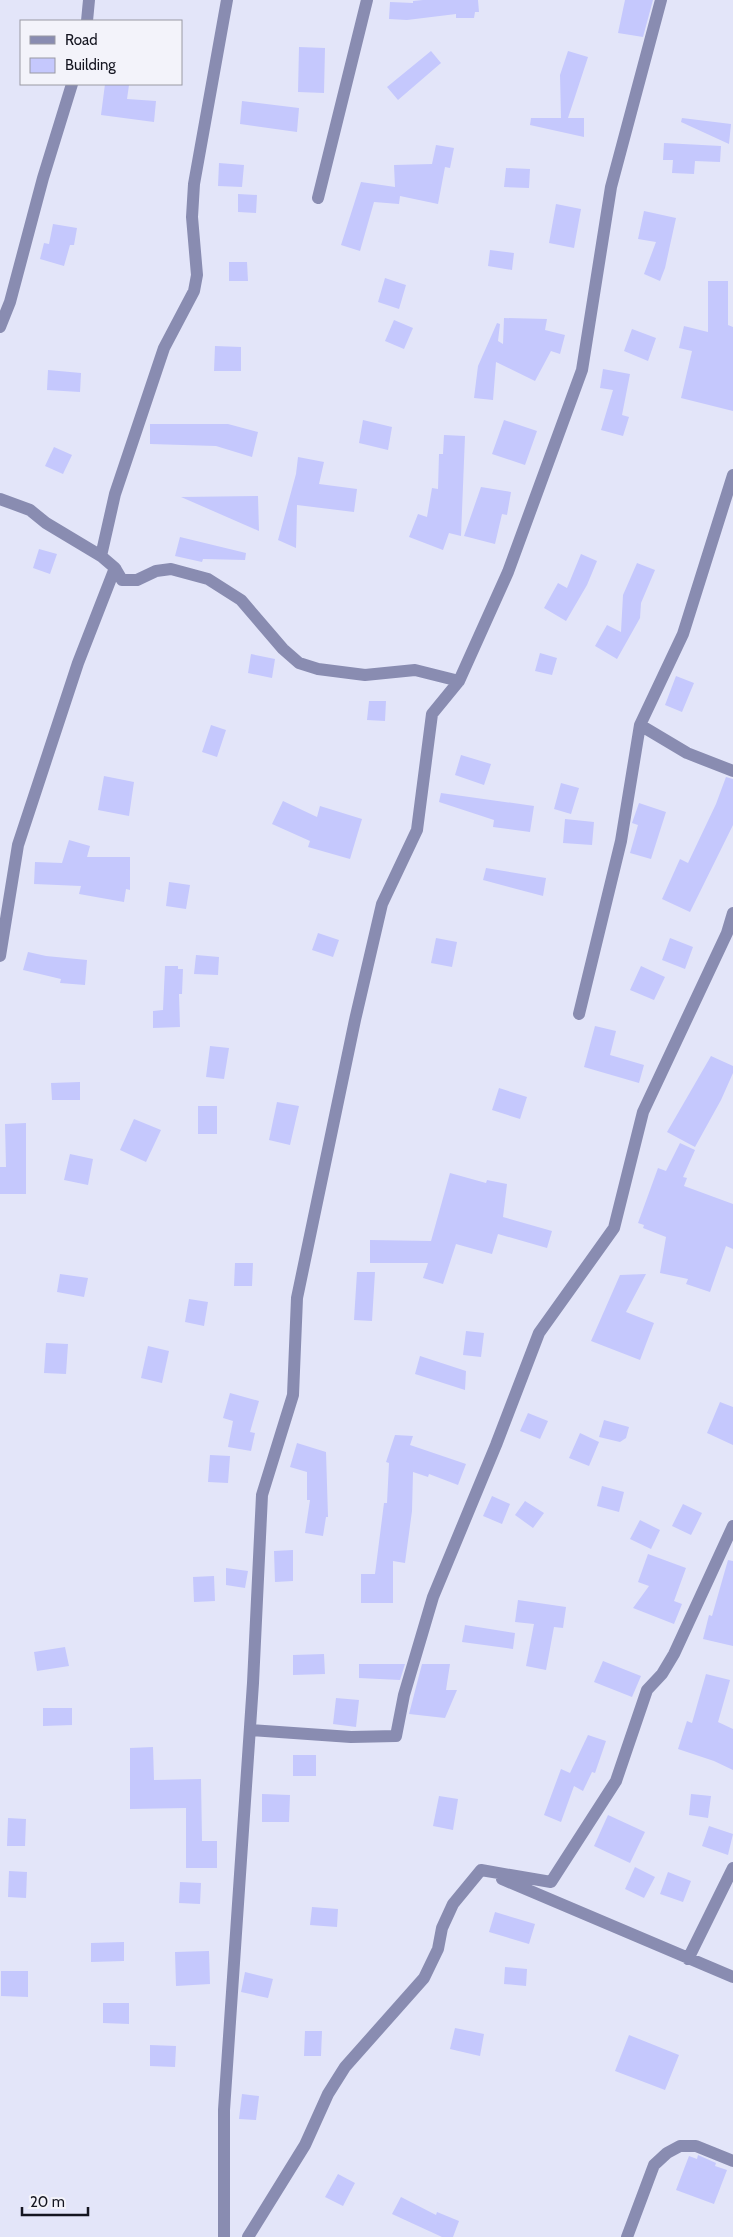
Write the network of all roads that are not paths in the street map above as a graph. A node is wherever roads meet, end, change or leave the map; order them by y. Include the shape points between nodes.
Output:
1 (89, 0) edge
2 (227, 0) edge
3 (367, 0) edge
4 (661, 0) edge
5 (87, 20) edge
6 (72, 85) edge
7 (318, 198) dead end
8 (0, 327) edge
9 (733, 475) edge
10 (0, 499) edge
11 (101, 556) junction
12 (115, 568) junction
13 (459, 681) junction
14 (640, 725) junction
15 (733, 770) edge
16 (733, 913) edge
17 (730, 934) edge
18 (0, 956) edge
19 (579, 1014) dead end
20 (733, 1526) edge
21 (250, 1730) junction
22 (733, 1868) edge
23 (481, 1870) junction
24 (688, 1959) junction
25 (733, 1977) edge
26 (733, 2161) edge
27 (224, 2237) edge
28 (248, 2237) edge
29 (627, 2237) edge

1 - 5 street
2 - 11 street via 194,184 192,217 197,275 194,291 164,348 115,494
3 - 7 street
4 - 13 street via 612,187 582,370 508,572
6 - 8 street
9 - 14 street via 683,634
10 - 11 street via 30,510
11 - 12 street
12 - 13 street via 122,580 130,582 170,569 208,579 241,600 283,649 300,663 318,670 364,675 415,670
12 - 18 street via 78,662 18,846
13 - 21 street via 432,714 417,830 382,904 297,1298 293,1395 262,1495
14 - 15 street via 687,753
14 - 19 street via 621,842
16 - 17 street
17 - 21 street via 643,1112 614,1228 539,1333 433,1597 404,1695 396,1736 351,1737
20 - 23 street via 674,1654 647,1690 616,1782 551,1882
21 - 27 street via 224,2110
22 - 24 street
23 - 24 street
23 - 28 street via 453,1904 424,1978 345,2067 328,2094 305,2145
24 - 25 street
26 - 29 street via 696,2146 680,2146 667,2152 654,2165

